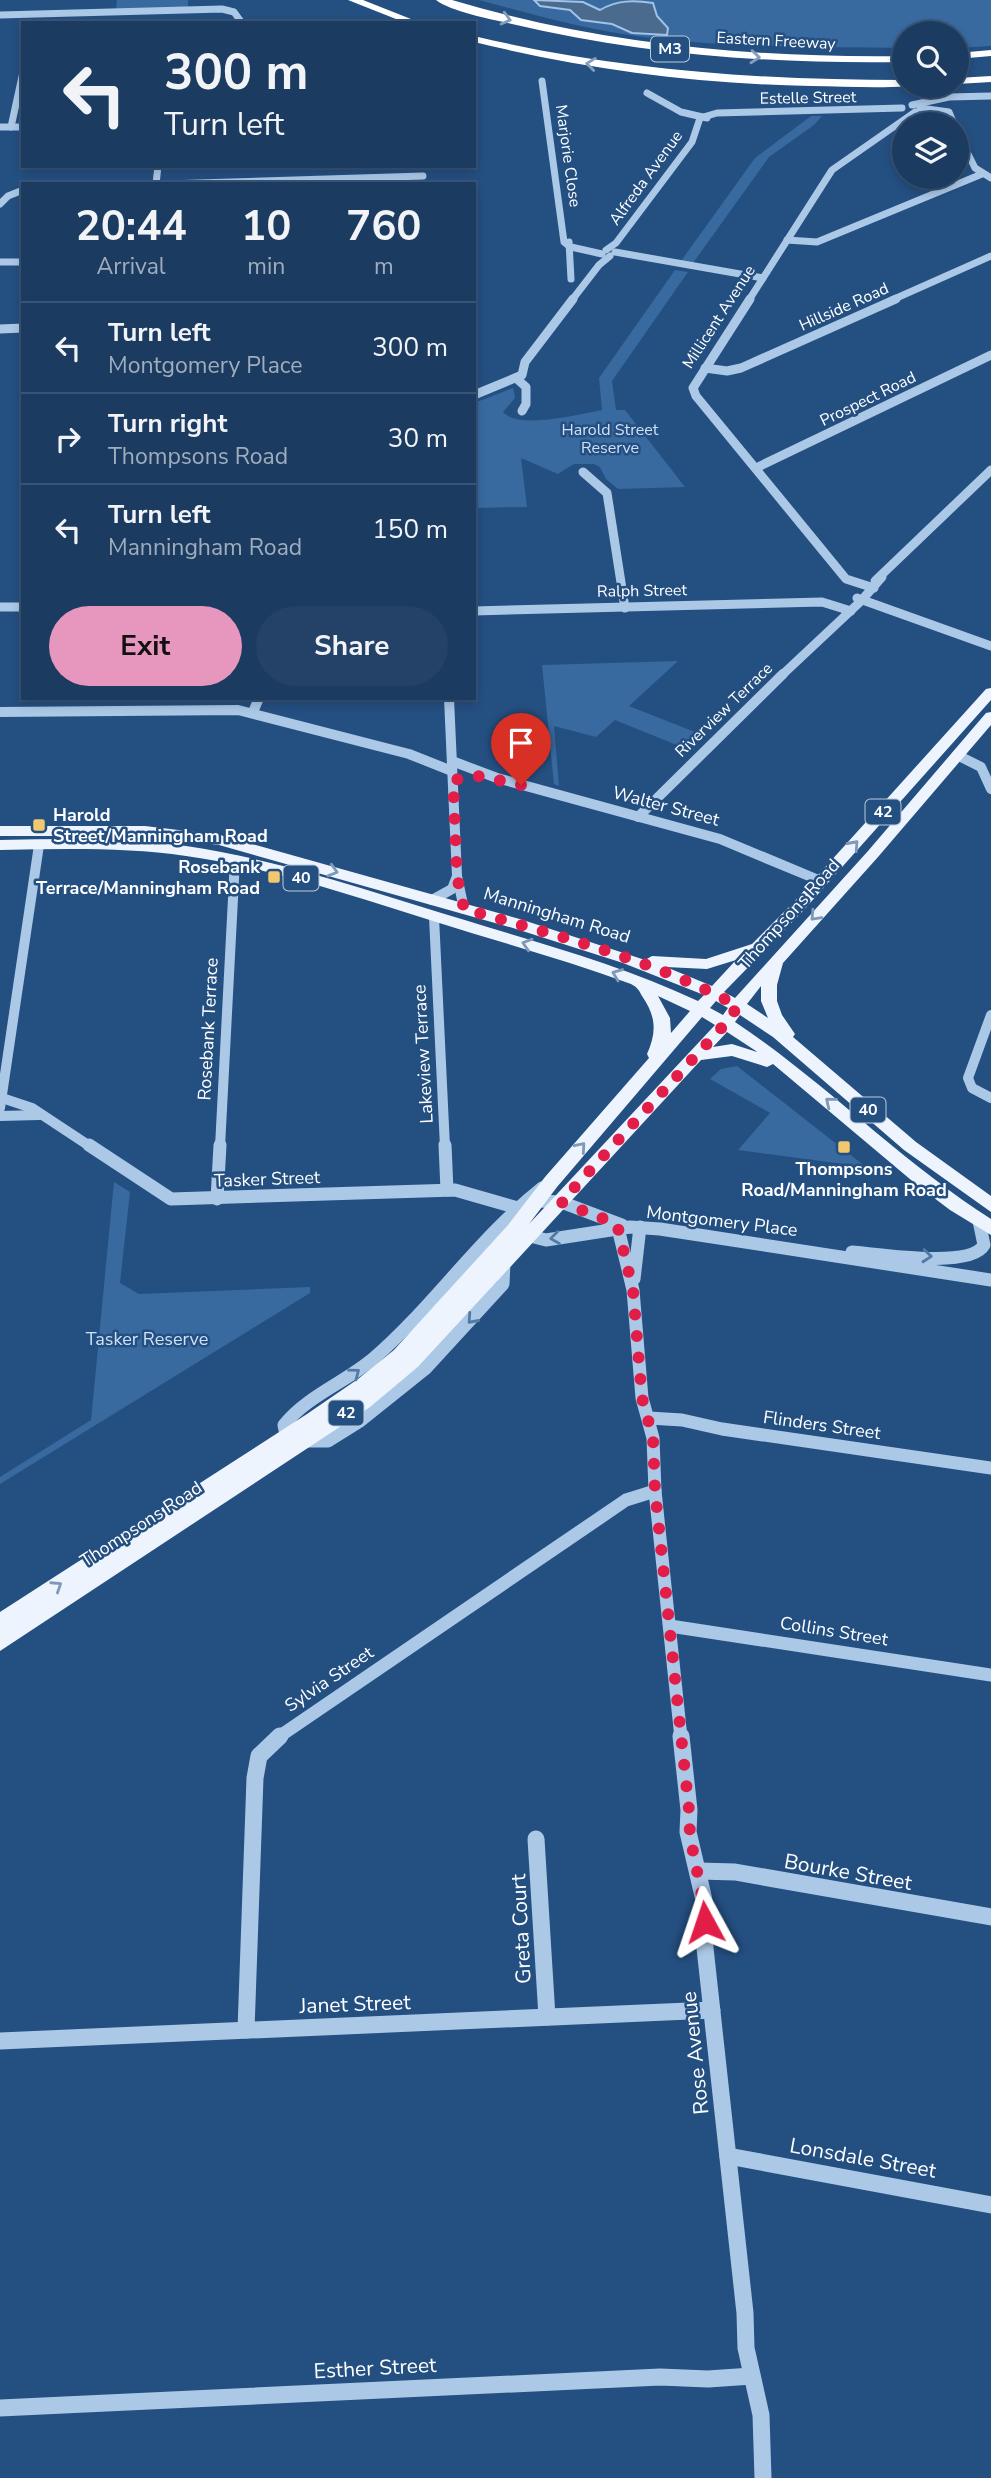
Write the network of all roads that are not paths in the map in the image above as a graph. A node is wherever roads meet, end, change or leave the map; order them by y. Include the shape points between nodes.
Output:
1 (353, 0) edge
2 (440, 0) edge
3 (35, 14) junction
4 (0, 15) edge
5 (33, 21) edge
6 (239, 21) edge
7 (411, 21) edge
8 (476, 39) edge
9 (991, 53) edge
10 (969, 55) edge
11 (892, 59) edge
12 (991, 79) edge
13 (969, 80) edge
14 (21, 81) edge
15 (542, 81) dead end
16 (892, 83) edge
17 (647, 93) dead end
18 (969, 96) edge
19 (991, 96) edge
20 (950, 98) edge
21 (952, 98) edge
22 (938, 101) junction
23 (917, 109) junction
24 (942, 110) junction
25 (878, 111) junction
26 (896, 112) edge
27 (909, 112) edge
28 (909, 112) edge
29 (940, 112) edge
30 (949, 112) edge
31 (892, 113) edge
32 (704, 118) junction
33 (892, 123) edge
34 (0, 127) edge
35 (11, 127) junction
36 (21, 127) edge
37 (969, 156) edge
38 (982, 174) junction
39 (991, 178) edge
40 (424, 180) edge
41 (290, 182) edge
42 (21, 191) edge
43 (0, 204) edge
44 (787, 240) junction
45 (570, 246) junction
46 (609, 252) junction
47 (991, 256) edge
48 (21, 261) edge
49 (0, 262) edge
50 (571, 279) dead end
51 (762, 280) junction
52 (21, 328) edge
53 (0, 329) edge
54 (991, 355) edge
55 (705, 368) junction
56 (517, 379) junction
57 (476, 394) edge
58 (522, 411) dead end
59 (756, 468) junction
60 (991, 470) edge
61 (583, 472) dead end
62 (870, 587) junction
63 (861, 599) junction
64 (0, 607) edge
65 (21, 607) edge
66 (625, 608) junction
67 (847, 610) junction
68 (476, 611) edge
69 (989, 645) edge
70 (991, 692) edge
71 (258, 700) edge
72 (449, 700) edge
73 (0, 712) edge
74 (253, 712) junction
75 (991, 716) edge
76 (940, 748) junction
77 (409, 754) junction
78 (957, 755) junction
79 (452, 766) junction
80 (497, 778) junction
81 (991, 789) edge
82 (638, 817) junction
83 (0, 831) edge
84 (0, 845) edge
85 (39, 845) junction
86 (235, 860) junction
87 (457, 876) junction
88 (821, 881) junction
89 (432, 900) junction
90 (464, 909) junction
91 (434, 917) junction
92 (758, 946) junction
93 (780, 954) junction
94 (628, 959) junction
95 (641, 983) junction
96 (715, 993) junction
97 (738, 1006) junction
98 (700, 1011) junction
99 (991, 1015) edge
100 (726, 1023) junction
101 (805, 1054) junction
102 (695, 1055) junction
103 (645, 1073) junction
104 (798, 1076) junction
105 (991, 1098) edge
106 (1, 1103) edge
107 (40, 1115) junction
108 (0, 1116) edge
109 (551, 1182) junction
110 (447, 1190) junction
111 (217, 1199) junction
112 (539, 1201) junction
113 (561, 1202) junction
114 (991, 1205) edge
115 (518, 1208) junction
116 (985, 1224) edge
117 (626, 1227) junction
118 (522, 1234) junction
119 (810, 1250) junction
120 (991, 1280) edge
121 (633, 1290) junction
122 (649, 1418) junction
123 (297, 1438) junction
124 (991, 1468) edge
125 (655, 1491) junction
126 (0, 1623) edge
127 (670, 1626) junction
128 (0, 1642) edge
129 (991, 1675) edge
130 (536, 1839) dead end
131 (699, 1871) junction
132 (991, 1917) edge
133 (712, 2010) junction
134 (547, 2017) junction
135 (246, 2030) junction
136 (0, 2041) edge
137 (728, 2156) junction
138 (991, 2205) edge
139 (752, 2376) junction
140 (0, 2408) edge
141 (763, 2478) edge

1 - 7 highway
2 -> 11 highway, Eastern Freeway / M3 via 565,33 661,48 762,58
3 - 4 street
3 - 5 street
3 - 6 street via 224,11
16 -> 8 highway, M3 via 750,81 672,74 577,62
9 - 10 highway
12 - 13 highway
14 - 35 street
15 - 45 street, Marjorie Close via 564,242
17 - 32 street via 681,112
18 - 19 street
20 - 22 street
21 - 23 street
22 - 23 street
22 - 24 street
23 - 24 street
23 - 27 street, Millicent Avenue
23 - 28 street
23 - 29 street
24 - 30 street
25 - 26 street, Estelle Street
25 - 31 street, Estelle Street
25 - 32 street, Estelle Street via 738,113
32 - 46 street, Alfreda Avenue via 692,142
33 - 44 street, Millicent Avenue via 832,170
34 - 35 street
35 - 36 street
37 - 38 street
38 - 39 street
38 - 44 street via 817,242
40 - 41 street
42 - 43 street
44 - 51 street, Millicent Avenue
45 - 46 street
45 - 50 street, Marjorie Close
46 - 51 street
46 - 56 street, Alfreda Avenue
47 - 55 street, Hillside Road via 741,369
48 - 49 street
51 - 55 street, Millicent Avenue
52 - 53 street
54 - 59 street, Prospect Road
55 - 59 street, Millicent Avenue via 694,393
56 - 57 street
56 - 58 street via 526,387
59 - 62 street, Millicent Avenue via 849,581
60 - 62 street, Riverview Terrace
61 - 66 street via 607,493
62 - 63 street, Riverview Terrace
63 - 67 street, Riverview Terrace
63 - 69 street
64 - 65 street
66 - 67 street, Ralph Street via 810,603
66 - 68 street, Ralph Street
67 - 82 street, Riverview Terrace
70 - 76 main road, Thompsons Road / 42
71 - 74 street
72 - 79 street
73 - 74 street, Walter Street
74 - 77 street, Walter Street
75 - 78 main road, Thompsons Road / 42
76 - 78 main road
88 -> 76 main road, Thompsons Road / 42
77 - 79 street, Walter Street
77 - 79 street, Walter Street
78 - 81 street via 981,767
78 -> 93 main road, Thompsons Road / 42
79 - 80 street, Walter Street
79 - 80 street, Walter Street via 470,776
79 - 87 street
80 - 82 street, Walter Street
82 - 88 street, Walter Street via 730,842
83 -> 89 main road, Manningham Road / 40 via 194,835
84 - 85 main road, Manningham Road / 40
85 - 86 main road, Manningham Road / 40 via 140,846
85 - 106 street
86 - 91 main road, Manningham Road / 40
86 - 111 street, Rosebank Terrace
87 - 89 street via 448,892
87 - 90 street
88 - 92 main road, Thompsons Road / 42
89 - 90 main road, Manningham Road / 40
90 - 94 main road, Manningham Road / 40
95 -> 91 main road, Manningham Road / 40
91 - 110 street, Lakeview Terrace
92 - 94 main road via 707,964
92 - 96 main road, Thompsons Road / 42
93 - 97 main road, Thompsons Road / 42
93 - 101 main road via 769,982 768,1000 776,1020
94 - 96 main road, Manningham Road / 40
95 - 98 main road, Manningham Road / 40
95 - 103 main road via 659,1008 664,1025 661,1043
96 - 97 main road, Manningham Road / 40
96 - 98 main road, Thompsons Road / 42
97 - 100 main road, Thompsons Road / 42
97 - 101 main road, Manningham Road / 40
98 - 100 main road, Manningham Road / 40
98 - 103 main road, Thompsons Road / 42
99 - 105 street via 968,1072 972,1088
100 - 102 main road, Thompsons Road / 42
100 - 104 main road, Manningham Road / 40
101 - 114 main road, Manningham Road / 40 via 931,1164
102 - 104 main road via 740,1051
102 - 113 main road, Thompsons Road / 42
109 -> 103 main road, Thompsons Road / 42
116 -> 104 main road, Manningham Road / 40 via 916,1175
106 - 107 street, Tasker Street via 24,1104
107 - 108 street
107 - 111 street, Tasker Street via 167,1197
109 - 112 main road, Thompsons Road / 42
109 - 115 street, Thompsons Road
110 - 111 street, Tasker Street
110 - 115 street, Tasker Street
112 - 113 street, Montgomery Place
112 - 118 main road, Thompsons Road / 42
113 - 117 street, Montgomery Place
113 - 118 main road, Thompsons Road / 42
123 -> 115 street, Thompsons Road via 284,1425 290,1415 379,1354
119 -> 116 street, Montgomery Place via 962,1258 983,1247
117 -> 118 street, Montgomery Place via 546,1240
117 - 119 street, Montgomery Place
117 - 121 street, Rose Avenue
117 - 121 street, Rose Avenue
118 - 123 main road, Thompsons Road / 42 via 400,1355
118 -> 123 main road, Thompsons Road / 42 via 504,1263 405,1368 363,1402
119 - 120 street, Montgomery Place
121 - 122 street, Rose Avenue via 642,1398
122 - 124 street, Flinders Street
122 - 125 street, Rose Avenue
126 -> 123 main road, Thompsons Road / 42
123 - 128 main road, Thompsons Road / 42
125 - 127 street, Rose Avenue
125 - 135 street, Sylvia Street via 626,1500 277,1738 259,1756
127 - 129 street, Collins Street
127 - 131 street, Rose Avenue via 688,1832
130 - 134 street, Greta Court
131 - 132 street, Bourke Street via 723,1870
131 - 133 street, Rose Avenue
133 - 134 street, Janet Street
133 - 137 street, Rose Avenue
134 - 135 street, Janet Street
135 - 136 street, Janet Street
137 - 138 street, Lonsdale Street
137 - 139 street, Rose Avenue
139 - 140 street, Esther Street
139 - 141 street, Rose Avenue via 761,2415

